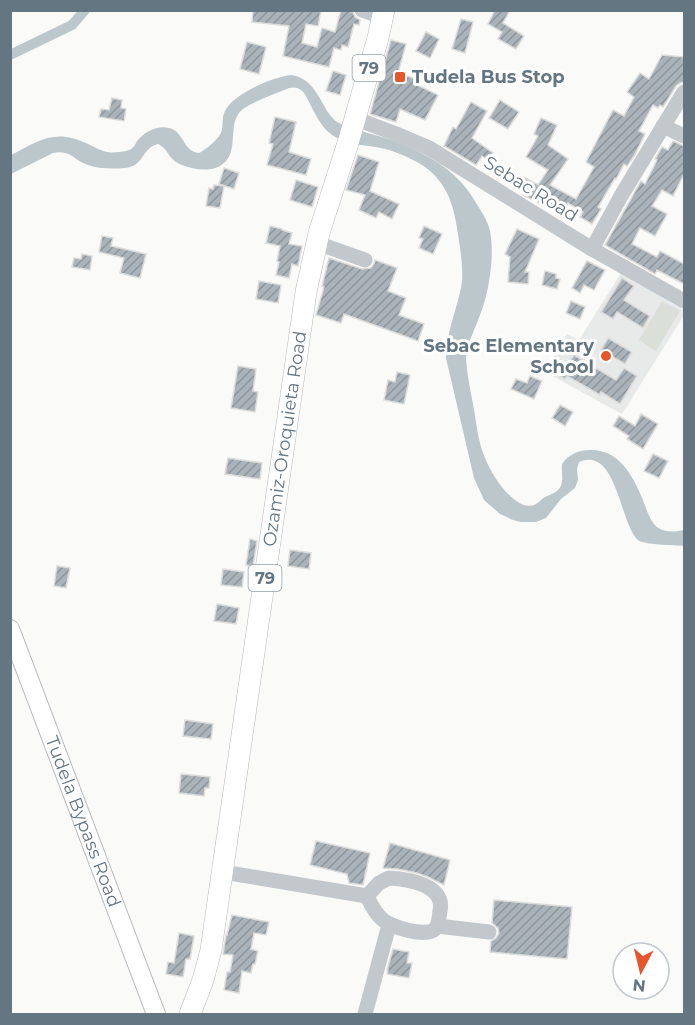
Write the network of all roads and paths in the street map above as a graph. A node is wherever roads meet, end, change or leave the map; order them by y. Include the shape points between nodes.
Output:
1 (376, 13) edge
2 (684, 92) edge
3 (663, 126) junction
4 (351, 129) junction
5 (684, 136) edge
6 (317, 243) junction
7 (592, 249) junction
8 (365, 260) dead end
9 (684, 301) edge
10 (10, 629) edge
11 (223, 872) junction
12 (367, 896) junction
13 (389, 925) junction
14 (437, 926) junction
15 (489, 932) dead end
16 (156, 1014) edge
17 (190, 1014) edge
18 (365, 1014) edge

1 - 4 highway, Ozamiz-Oroquieta Road / 79 via 378,38
2 - 3 street
3 - 5 street
3 - 7 street
4 - 6 highway, Ozamiz-Oroquieta Road / 79
4 - 7 street, Sebac Road via 396,134 429,148
6 - 8 street
6 - 11 highway, Ozamiz-Oroquieta Road / 79 via 306,292
7 - 9 street, Sebac Road
10 - 16 main road, Tudela Bypass Road
11 - 12 street
11 - 17 highway, Ozamiz-Oroquieta Road / 79 via 211,950
12 - 13 street via 374,911
12 - 14 street via 389,878 429,888 441,902
13 - 14 street via 420,932
13 - 18 street
14 - 15 street

